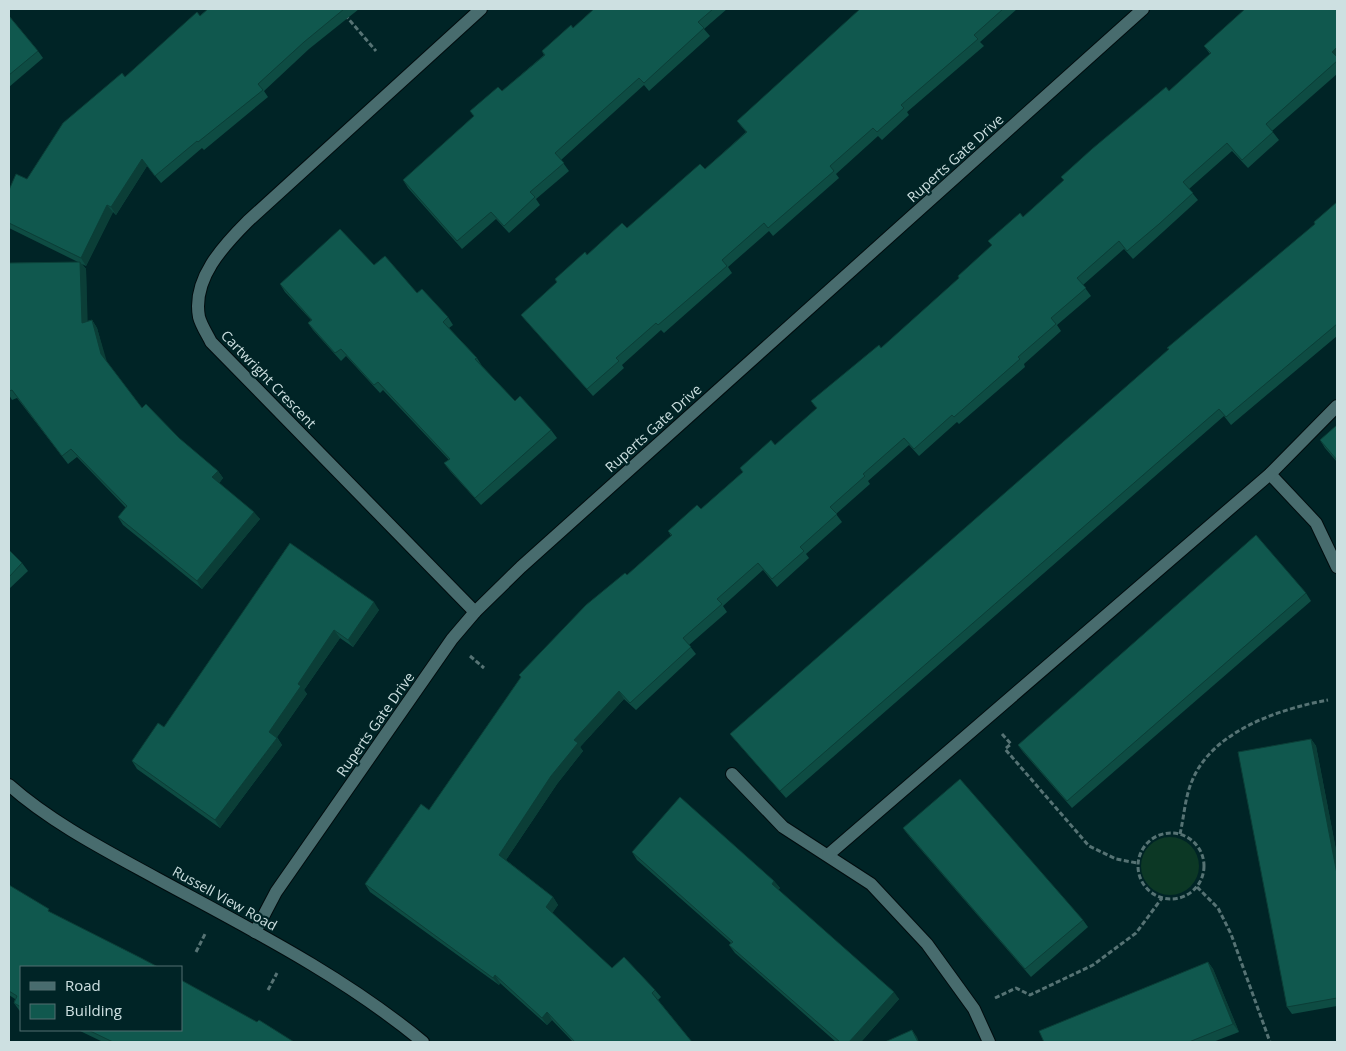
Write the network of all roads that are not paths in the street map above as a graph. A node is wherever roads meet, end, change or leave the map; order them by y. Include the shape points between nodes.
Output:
1 (481, 9) edge
2 (1143, 9) edge
3 (1337, 406) edge
4 (1270, 474) junction
5 (1337, 567) edge
6 (475, 612) junction
7 (732, 774) dead end
8 (9, 785) edge
9 (828, 854) junction
10 (254, 932) junction
11 (423, 1042) edge
12 (989, 1042) edge

1 - 6 street, Cartwright Crescent via 248,221 210,265 199,293 199,318 211,342
2 - 6 street, Ruperts Gate Drive
3 - 4 street
4 - 5 street via 1316,523
4 - 9 street
6 - 10 street, Ruperts Gate Drive via 452,639 276,892
7 - 9 street via 783,827
8 - 10 street, Russell View Road via 91,842
9 - 12 street via 872,884 927,944 974,1009
10 - 11 street, Russell View Road via 324,970

